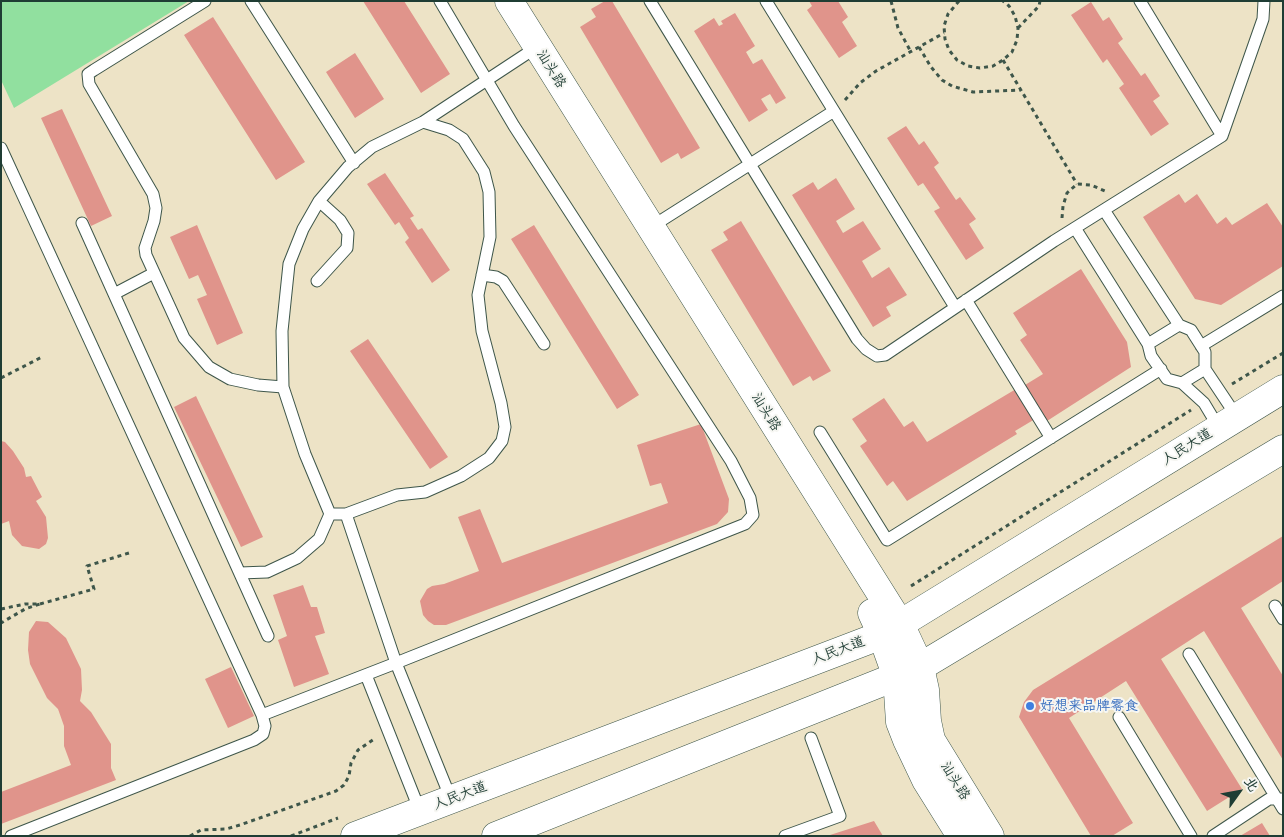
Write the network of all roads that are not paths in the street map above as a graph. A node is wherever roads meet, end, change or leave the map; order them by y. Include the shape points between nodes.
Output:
1 (206, 1) edge
2 (251, 1) edge
3 (440, 1) edge
4 (490, 1) edge
5 (509, 1) edge
6 (650, 1) edge
7 (766, 1) edge
8 (1140, 1) edge
9 (1264, 1) edge
10 (530, 51) junction
11 (486, 80) junction
12 (834, 111) junction
13 (423, 122) junction
14 (1222, 136) junction
15 (1, 148) edge
16 (354, 162) junction
17 (750, 164) junction
18 (319, 201) junction
19 (1104, 210) junction
20 (82, 223) dead end
21 (651, 227) junction
22 (1071, 230) junction
23 (154, 273) junction
24 (482, 275) junction
25 (316, 281) dead end
26 (114, 294) junction
27 (1283, 296) edge
28 (966, 300) junction
29 (955, 308) junction
30 (1179, 324) junction
31 (544, 344) dead end
32 (1148, 344) junction
33 (1201, 346) junction
34 (1161, 369) junction
35 (1205, 370) junction
36 (1182, 383) junction
37 (283, 386) junction
38 (1283, 389) edge
39 (1228, 422) junction
40 (820, 432) dead end
41 (1051, 438) junction
42 (1283, 449) edge
43 (330, 514) junction
44 (346, 514) junction
45 (240, 573) junction
46 (1275, 606) dead end
47 (1283, 619) edge
48 (889, 620) junction
49 (268, 636) dead end
50 (1189, 654) dead end
51 (396, 663) junction
52 (909, 672) junction
53 (366, 675) junction
54 (262, 714) junction
55 (1119, 717) dead end
56 (811, 738) dead end
57 (451, 799) junction
58 (1281, 802) edge
59 (420, 811) junction
60 (351, 825) edge
61 (11, 836) edge
62 (496, 836) edge
63 (785, 836) edge
64 (961, 836) edge
65 (990, 836) edge
66 (1191, 836) edge
67 (1213, 836) edge

1 - 23 lane via 88,74 89,84 153,194 156,208 145,248
2 - 16 lane
3 - 11 lane
4 - 10 street, 汕头路
5 - 10 street, 汕头路
6 - 17 lane
7 - 12 lane
8 - 14 lane
9 - 14 lane via 1262,19
10 - 11 lane
10 - 21 street, 汕头路
10 - 48 street, 汕头路 via 871,611
11 - 13 lane
11 - 51 lane via 731,461 750,498 753,515 745,524
12 - 17 lane
12 - 29 lane
13 - 16 lane via 372,148
13 - 24 lane via 449,130 463,140 484,172 490,237
14 - 19 lane
15 - 54 lane
16 - 18 lane
17 - 21 lane
17 - 29 lane via 866,349 876,356 885,355
18 - 25 lane via 340,220 348,233 347,248
18 - 37 lane via 303,229 290,264 282,331
19 - 22 lane
19 - 30 lane
20 - 26 lane
21 - 48 street, 汕头路
22 - 28 lane
22 - 32 lane
23 - 26 lane
23 - 37 lane via 184,338 209,368 230,379
24 - 31 lane via 503,281
24 - 44 lane via 478,295 482,331 501,403 505,427 502,441 489,458 461,476 425,492 398,495
26 - 45 lane
27 - 33 lane
28 - 29 lane
28 - 41 lane
30 - 32 lane
30 - 33 lane via 1191,330
32 - 34 lane via 1151,356
33 - 35 lane via 1205,352
34 - 36 lane via 1167,379
34 - 41 lane
35 - 36 lane
35 - 39 lane via 1220,392
36 - 39 lane
37 - 43 lane via 305,454
38 - 39 street, 人民大道
39 - 48 street, 人民大道
40 - 41 lane via 887,540
42 - 52 street
43 - 44 lane
43 - 45 lane via 319,540 297,558 267,572
44 - 51 lane
45 - 49 lane
46 - 47 lane
48 - 52 street, 汕头路
48 - 57 street, 人民大道
50 - 58 lane
51 - 53 lane
51 - 57 lane
52 - 62 street
52 - 64 street, 汕头路 via 900,722 926,780
52 - 65 street, 汕头路 via 925,690 931,740
53 - 54 lane
53 - 59 lane
54 - 61 lane via 263,734 254,740
55 - 66 lane
56 - 63 lane via 840,816
57 - 59 street, 人民大道
58 - 67 lane via 1269,799
59 - 60 street, 人民大道

